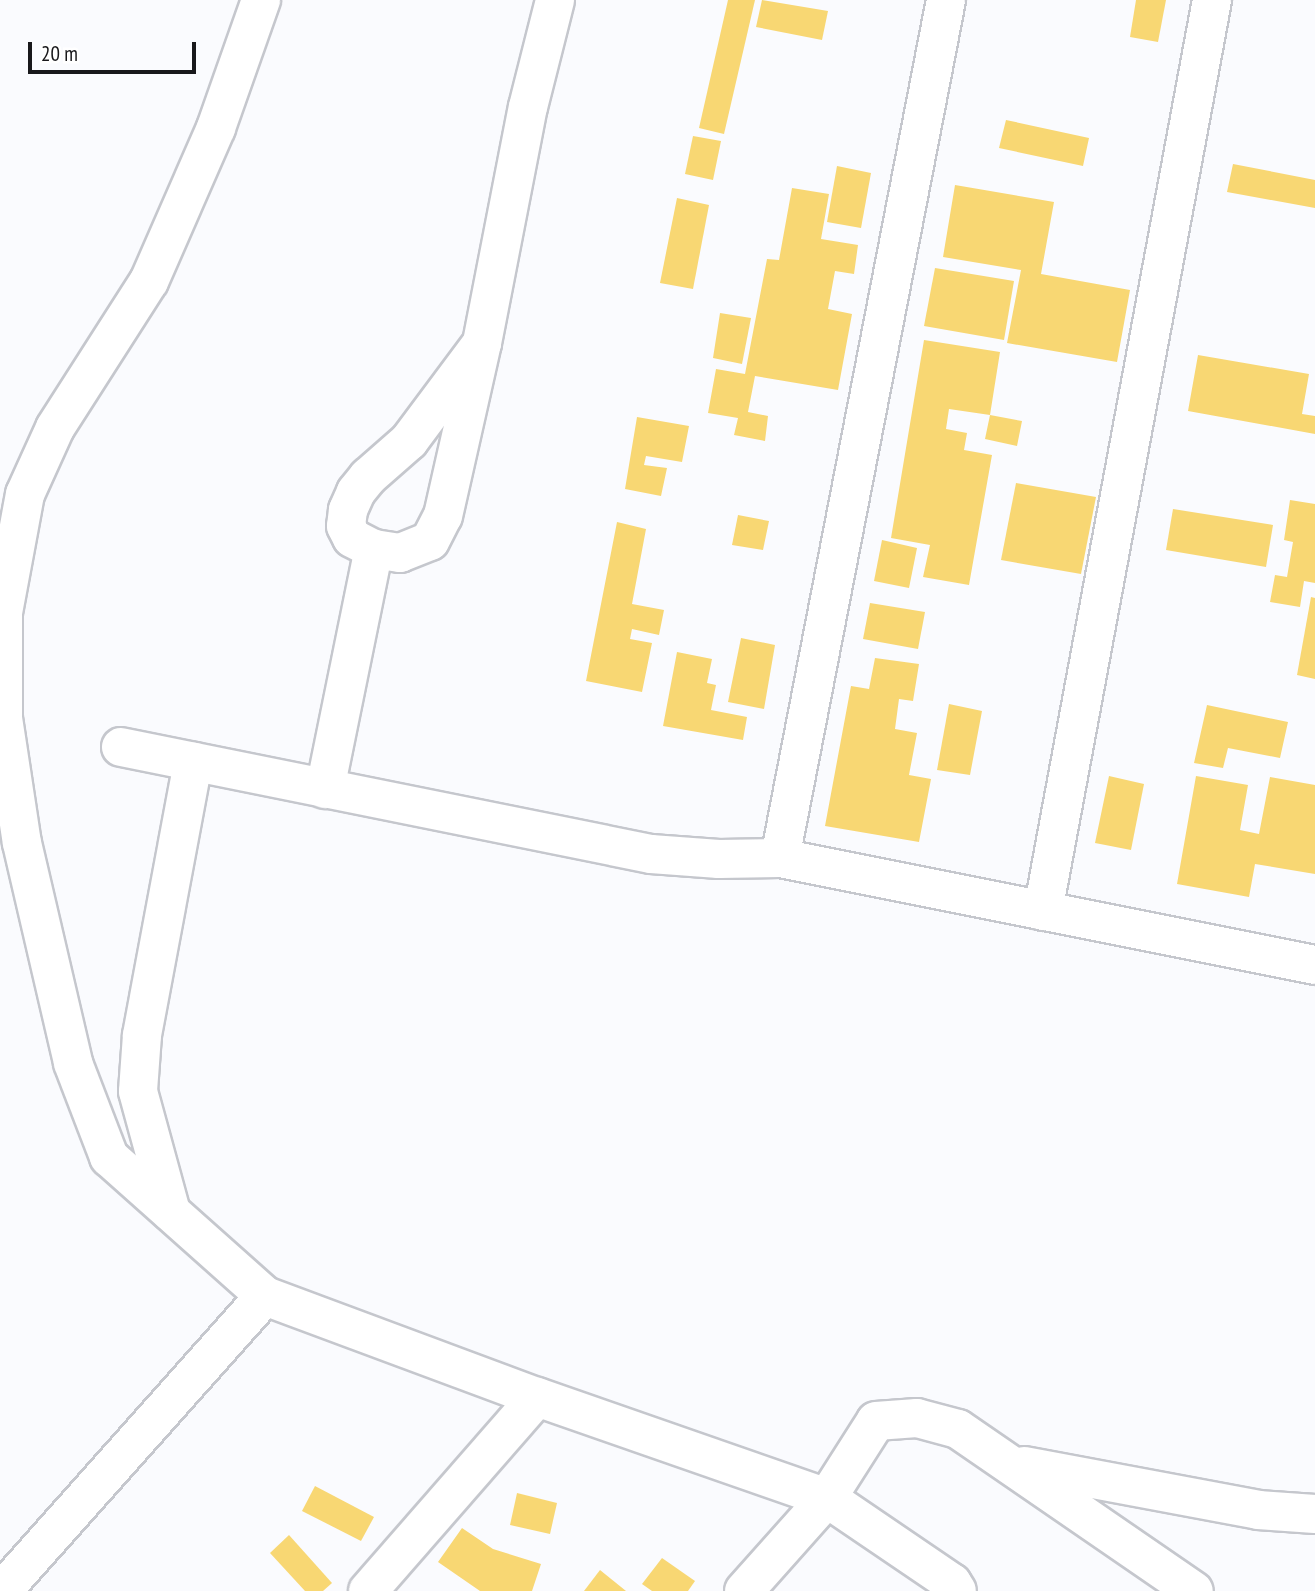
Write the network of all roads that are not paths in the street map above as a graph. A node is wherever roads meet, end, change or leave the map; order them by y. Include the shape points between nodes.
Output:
1 (261, 0) edge
2 (555, 0) edge
3 (946, 0) edge
4 (1212, 0) edge
5 (482, 343) junction
6 (374, 549) junction
7 (121, 747) dead end
8 (193, 762) junction
9 (325, 789) junction
10 (780, 858) junction
11 (1043, 911) junction
12 (1315, 965) edge
13 (172, 1212) junction
14 (265, 1296) junction
15 (537, 1397) junction
16 (1010, 1464) junction
17 (827, 1497) junction
18 (1315, 1514) edge
19 (2, 1591) edge
20 (368, 1591) edge
21 (744, 1591) edge
22 (957, 1591) edge
23 (1194, 1591) edge

1 - 13 street via 216,128 149,281 55,428 25,494 3,613 4,718 22,842 73,1063 109,1157
2 - 5 street via 528,107
3 - 10 street
4 - 11 street
5 - 6 street via 443,516 430,541 400,553
5 - 6 street via 409,441 356,492 346,526 352,538
6 - 9 street
7 - 8 street
8 - 9 street
8 - 13 street via 142,1035 138,1091
9 - 10 street via 651,854
10 - 11 street
11 - 12 street
13 - 14 street
14 - 15 street
14 - 19 street
15 - 17 street
15 - 20 street
16 - 17 street via 958,1429 917,1418 876,1421
16 - 18 street via 1258,1510
16 - 23 street
17 - 21 street
17 - 22 street via 953,1583

